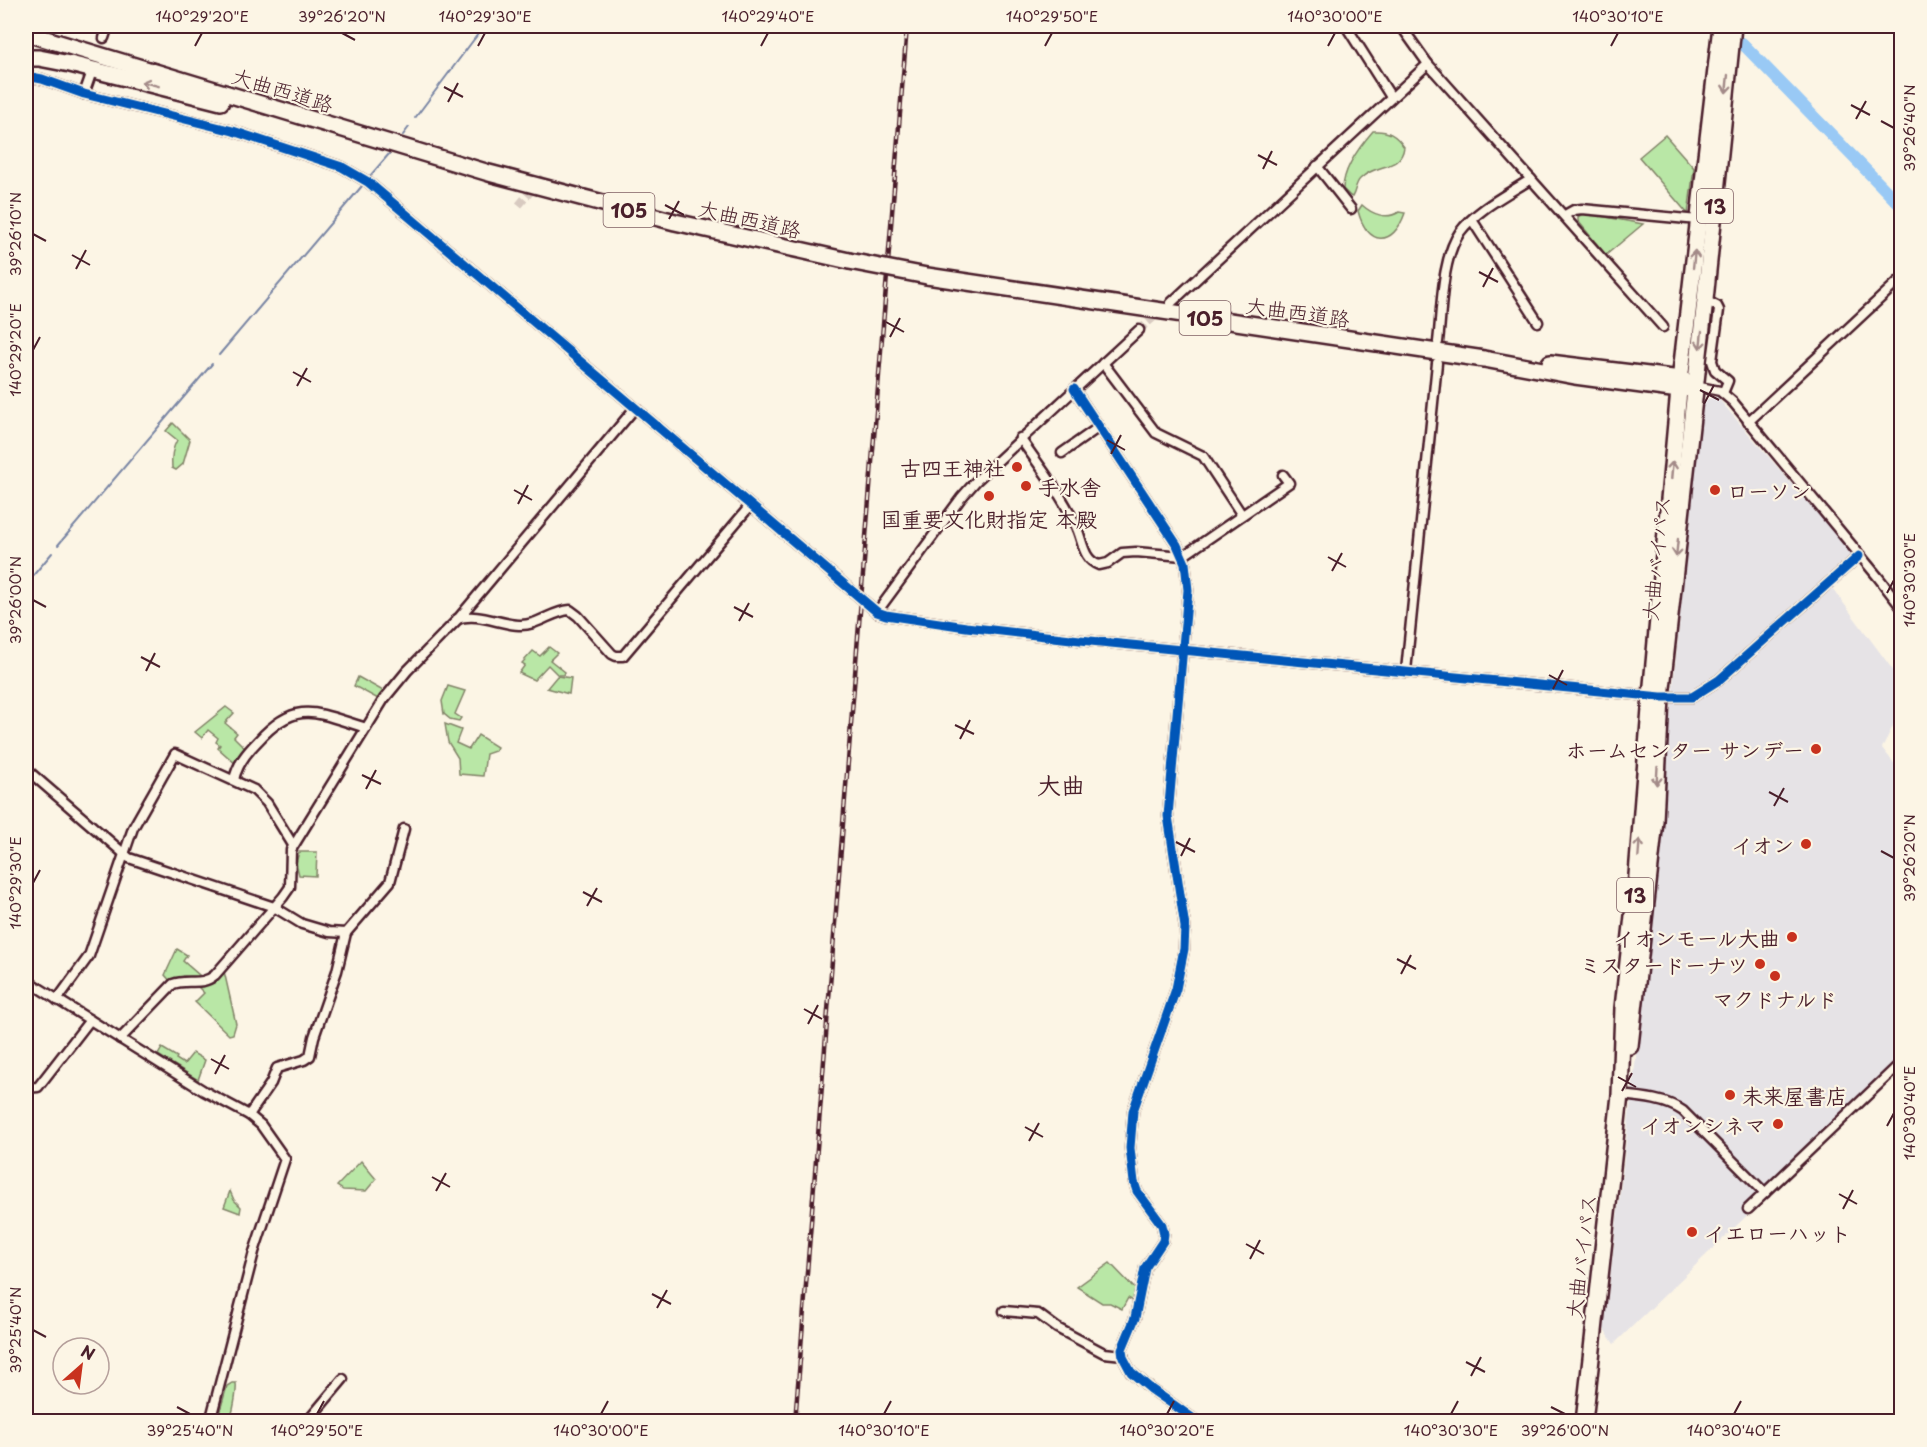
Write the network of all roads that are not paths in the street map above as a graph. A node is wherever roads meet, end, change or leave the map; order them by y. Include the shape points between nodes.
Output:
1 (32, 26) edge
2 (108, 26) edge
3 (1346, 26) edge
4 (1401, 26) edge
5 (1721, 26) edge
6 (1733, 26) edge
7 (26, 33) edge
8 (104, 38) dead end
9 (87, 52) junction
10 (26, 58) edge
11 (1428, 64) junction
12 (26, 76) edge
13 (90, 77) dead end
14 (84, 94) junction
15 (1391, 97) junction
16 (411, 149) junction
17 (1317, 166) junction
18 (1531, 179) junction
19 (1351, 209) dead end
20 (1565, 215) junction
21 (1472, 220) junction
22 (1698, 220) junction
23 (1902, 278) edge
24 (1705, 300) junction
25 (1171, 303) dead end
26 (1538, 322) dead end
27 (1663, 327) dead end
28 (1138, 330) tunnel mouth
29 (1438, 342) dead end
30 (1103, 363) junction
31 (1437, 363) dead end
32 (1680, 385) junction
33 (1695, 386) junction
34 (1074, 389) junction
35 (1723, 393) junction
36 (635, 408) junction
37 (1748, 422) junction
38 (1099, 427) junction
39 (1020, 438) junction
40 (1062, 453) dead end
41 (1283, 475) dead end
42 (750, 506) junction
43 (1242, 515) junction
44 (1183, 556) junction
45 (1859, 556) junction
46 (1902, 608) edge
47 (877, 612) junction
48 (457, 620) junction
49 (1182, 649) junction
50 (1406, 671) junction
51 (1656, 696) junction
52 (366, 728) junction
53 (26, 769) edge
54 (234, 780) junction
55 (1655, 821) junction
56 (404, 829) dead end
57 (293, 845) junction
58 (123, 854) junction
59 (1656, 889) dead end
60 (274, 907) junction
61 (346, 933) junction
62 (26, 980) edge
63 (57, 1000) junction
64 (90, 1020) junction
65 (120, 1039) junction
66 (1902, 1062) edge
67 (26, 1089) edge
68 (1620, 1095) junction
69 (249, 1115) junction
70 (1765, 1193) junction
71 (1748, 1209) dead end
72 (1004, 1311) dead end
73 (1123, 1355) junction
74 (343, 1379) dead end
75 (210, 1422) edge
76 (307, 1422) edge
77 (1198, 1422) edge
78 (1584, 1422) edge

1 - 9 highway
2 - 8 street
3 - 15 street
4 - 11 street
5 - 22 highway, 大曲バイパス / 13
6 -> 24 highway, 大曲バイパス / 13
7 - 9 highway, 大曲西道路 / 105
9 - 16 highway, 大曲西道路 / 105
16 -> 10 highway via 70,64
11 - 15 street
11 - 18 street
12 - 14 street
13 - 14 street
14 - 36 street via 233,131 342,167 370,184
15 - 17 street
16 - 32 highway, 大曲西道路 / 105, bridge via 664,220 927,276 1484,359 1596,367
17 - 19 street
17 - 25 street
18 - 20 street
18 - 21 street
20 - 22 street via 1582,209
20 - 27 street
21 - 26 street
21 - 29 street via 1453,243 1447,262
32 -> 22 highway, 大曲バイパス / 13
23 - 37 street
24 -> 33 highway, 大曲バイパス / 13
24 - 35 street via 1719,310 1712,361 1715,370 1728,381
28 - 30 street
30 - 34 street
30 - 43 street via 1156,433 1203,456
31 - 50 street
32 - 33 highway, 大曲西道路
51 -> 32 highway, 大曲バイパス / 13
33 - 35 street
33 -> 51 highway, 大曲バイパス / 13
34 - 38 street
34 - 39 street
35 - 37 street
36 - 42 street
36 - 48 street
37 - 45 street
38 - 40 street
38 - 44 street
39 - 44 street via 1062,499 1091,561 1103,565 1119,554 1136,552
39 - 47 street via 961,498
41 - 43 street via 1289,483
42 - 47 street
42 - 48 street via 623,656 612,654 570,610 519,625 476,616
43 - 44 street
44 - 49 street via 1188,591
45 - 46 street
45 - 51 street via 1719,680 1692,697
47 - 49 street via 966,627
48 - 52 street via 393,686
49 - 50 street
49 - 73 street via 1168,816 1185,927 1184,949 1176,989 1133,1111 1130,1148 1137,1191 1162,1225 1164,1234 1145,1268 1136,1316 1123,1344
50 - 51 street
51 -> 55 highway, 大曲バイパス / 13
68 -> 51 highway, 大曲バイパス / 13 via 1623,1008
52 - 54 street via 308,712 289,715 248,751
52 - 57 street
53 - 58 street
54 - 57 street via 262,796
54 - 58 street via 175,754 133,828
55 - 59 highway via 1661,834
55 - 68 highway, 大曲バイパス / 13 via 1634,1016
56 - 61 street via 390,882
57 - 60 street via 290,887
58 - 60 street
58 - 63 street via 89,956
60 - 61 street via 302,924
60 - 65 street via 211,979 173,984
61 - 69 street via 310,1056 277,1068
62 - 63 street
63 - 64 street
64 - 65 street
64 - 67 street via 38,1087
65 - 69 street
66 - 70 street
68 - 70 street via 1674,1105 1683,1111
68 - 78 highway, 大曲バイパス / 13
69 - 75 street via 285,1159 254,1252
70 - 71 street
72 - 73 street via 1038,1314 1104,1353
73 - 77 street via 1131,1372
74 - 76 street

